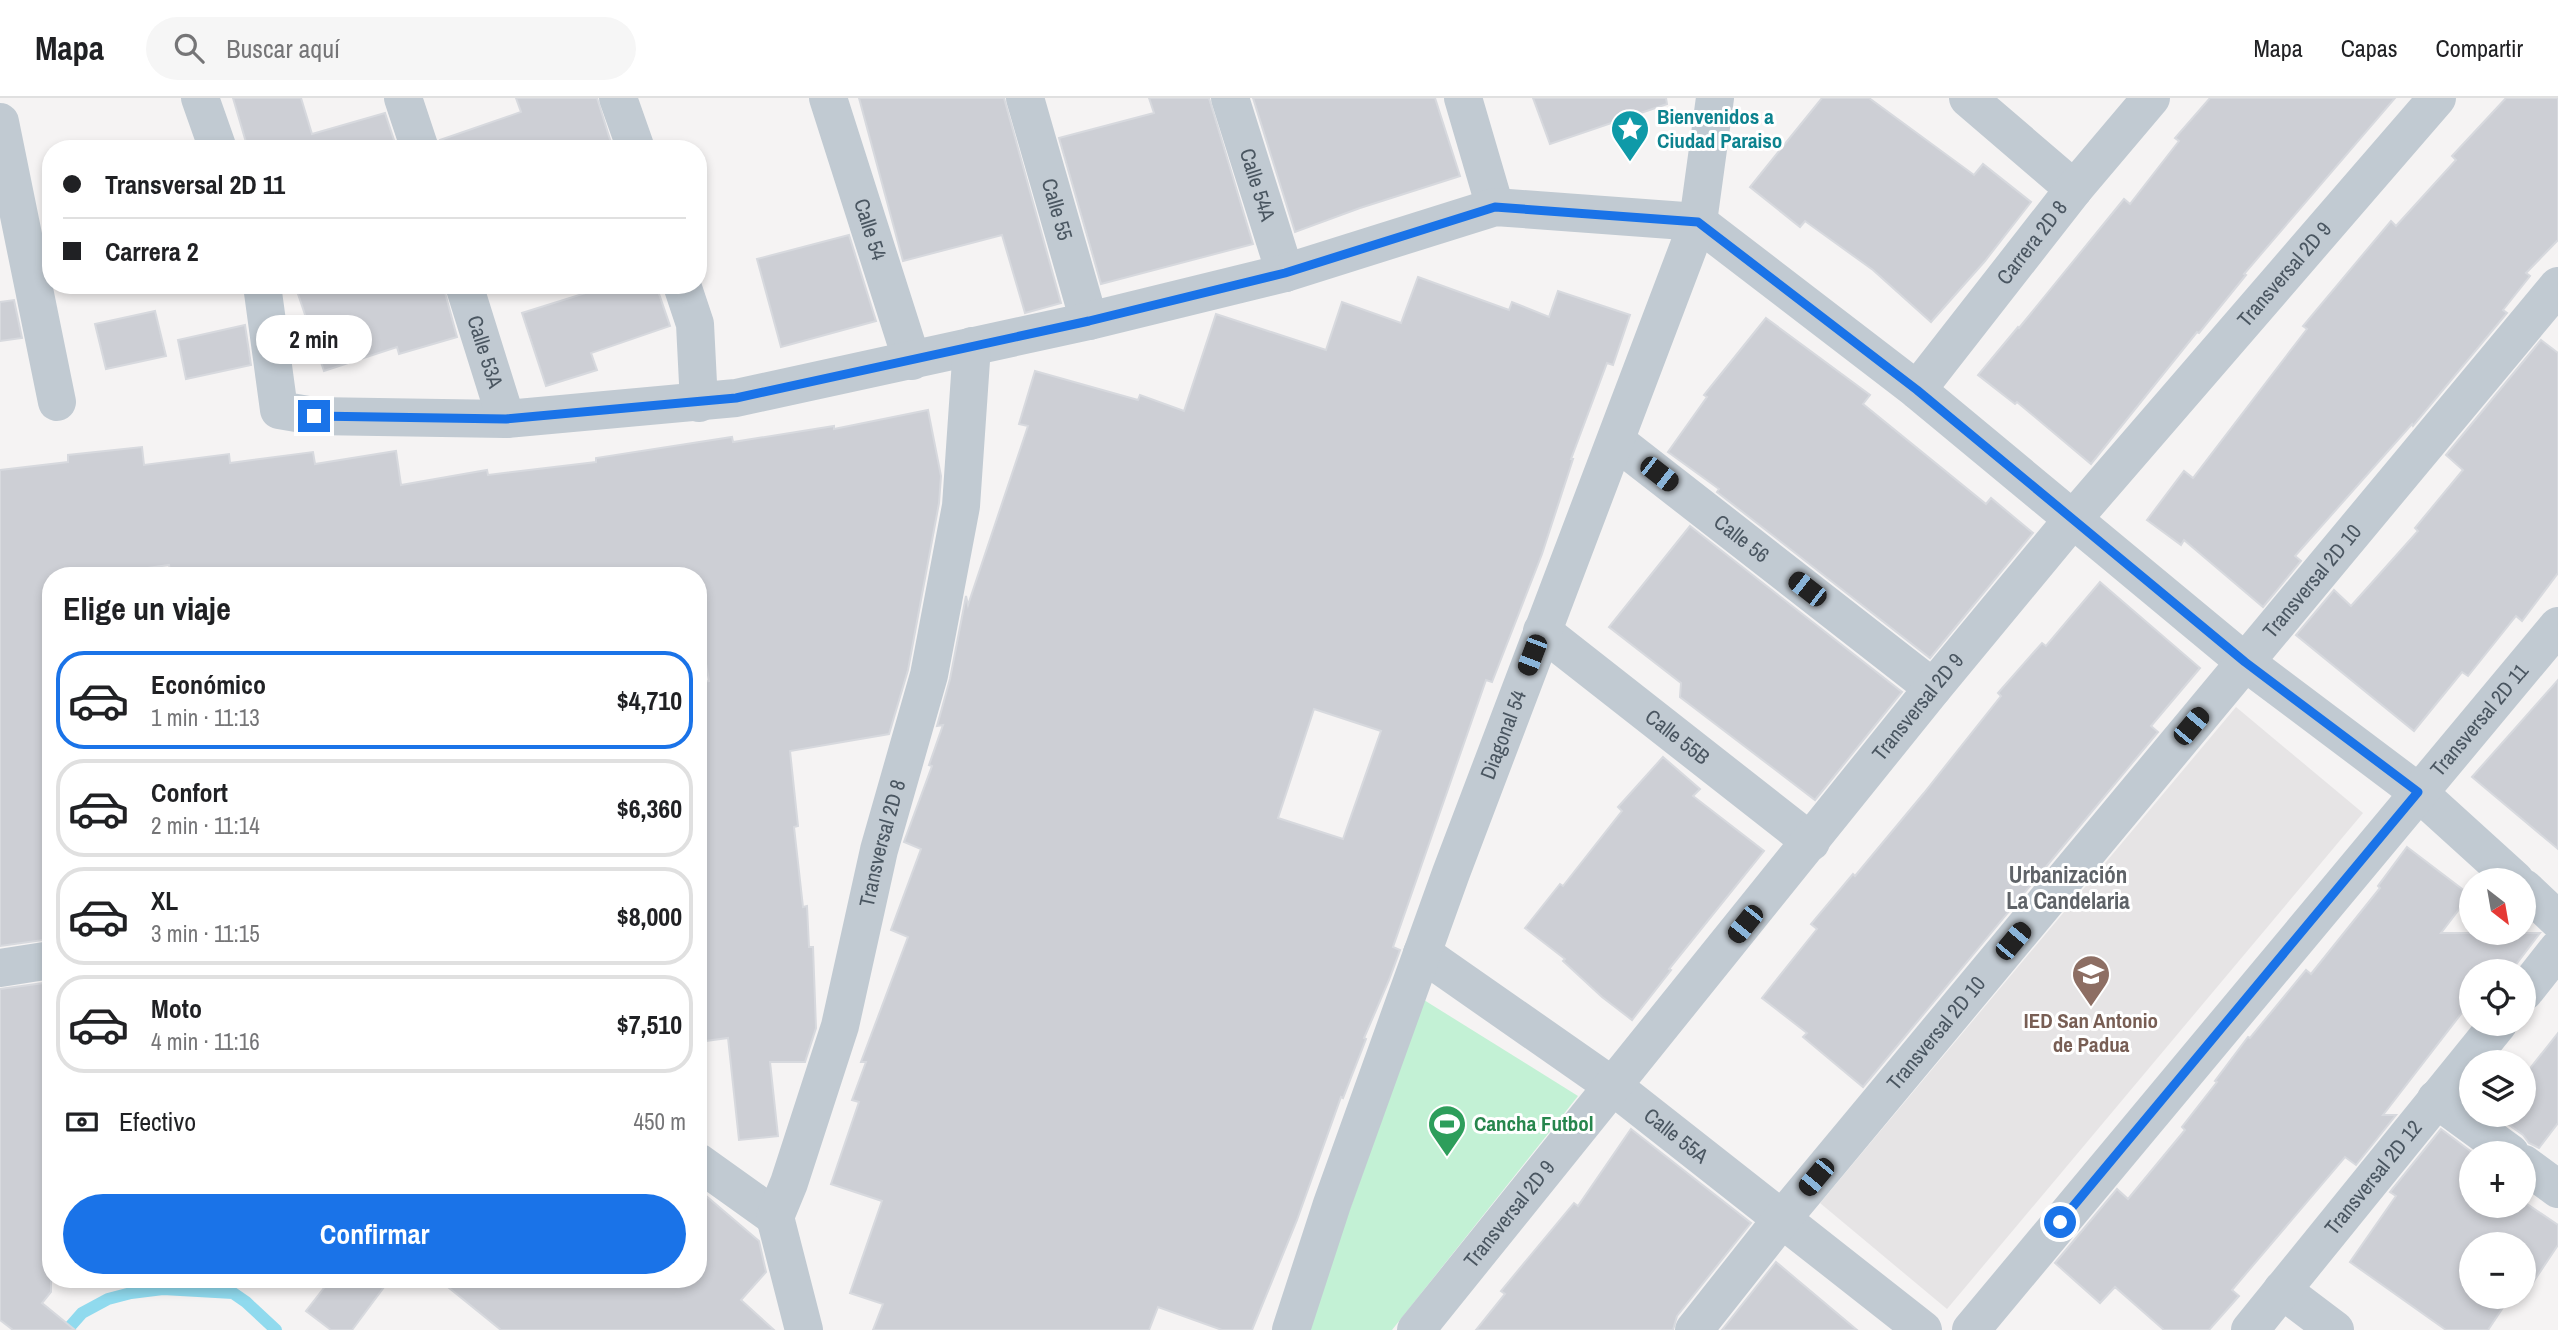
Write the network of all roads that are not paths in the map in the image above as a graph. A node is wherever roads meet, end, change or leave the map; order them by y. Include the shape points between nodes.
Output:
1 (200, 98) edge
2 (403, 98) edge
3 (618, 98) edge
4 (828, 98) edge
5 (1025, 98) edge
6 (1230, 98) edge
7 (1463, 98) edge
8 (1715, 98) edge
9 (1968, 98) edge
10 (2151, 98) edge
11 (2437, 98) edge
12 (0, 124) edge
13 (215, 140) edge
14 (417, 140) edge
15 (633, 140) edge
16 (2074, 189) junction
17 (1495, 207) junction
18 (1698, 222) junction
19 (1285, 273) junction
20 (2558, 286) edge
21 (262, 294) edge
22 (467, 294) edge
23 (685, 294) edge
24 (1089, 321) junction
25 (972, 346) junction
26 (912, 360) junction
27 (1917, 390) junction
28 (57, 402) dead end
29 (699, 403) junction
30 (506, 419) junction
31 (1616, 441) junction
32 (2073, 519) junction
33 (2558, 626) edge
34 (1542, 631) junction
35 (2245, 662) junction
36 (1933, 688) junction
37 (2418, 792) junction
38 (1811, 842) junction
39 (2502, 868) edge
40 (2536, 899) edge
41 (2558, 920) edge
42 (2558, 949) edge
43 (1422, 953) junction
44 (42, 961) edge
45 (0, 968) edge
46 (2536, 977) edge
47 (2487, 1036) edge
48 (1614, 1087) junction
49 (2437, 1099) junction
50 (2494, 1141) edge
51 (707, 1168) edge
52 (2536, 1173) edge
53 (2558, 1189) edge
54 (775, 1217) junction
55 (1781, 1220) junction
56 (2282, 1290) junction
57 (804, 1330) edge
58 (1291, 1330) edge
59 (1416, 1330) edge
60 (1695, 1330) edge
61 (1923, 1330) edge
62 (1971, 1330) edge
63 (2250, 1330) edge
64 (2335, 1330) edge

1 - 13 street
2 - 14 street
3 - 15 street
4 - 26 street, Calle 54
5 - 24 street, Calle 55
6 - 19 street, Calle 54A
7 - 17 street
8 - 18 street, Diagonal 54
9 - 16 street
10 - 16 street, Carrera 2D 8
11 - 32 street, Transversal 2D 9
12 - 28 street
16 - 27 street, Carrera 2D 8
17 - 18 street
17 - 19 street
18 - 27 street
18 - 31 street, Diagonal 54
19 - 24 street
20 - 35 street, Transversal 2D 10
21 - 30 street via 279,410 314,416
22 - 30 street, Calle 53A
23 - 29 street via 695,324
24 - 25 street
25 - 26 street
25 - 54 street, Transversal 2D 8 via 961,506 929,675 879,850 840,1026
26 - 29 street
27 - 32 street
29 - 30 street
31 - 34 street, Diagonal 54
31 - 36 street, Calle 56
32 - 35 street
32 - 36 street, Transversal 2D 9
33 - 37 street, Transversal 2D 11
34 - 38 street, Calle 55B
34 - 43 street, Diagonal 54
35 - 37 street
35 - 55 street, Transversal 2D 10
36 - 38 street, Transversal 2D 9
37 - 39 street
37 - 62 street, Transversal 2D 11
38 - 48 street, Transversal 2D 9
40 - 41 street
42 - 46 street
43 - 48 street, Calle 55A
43 - 58 street, Diagonal 54
44 - 45 street
47 - 49 street, Transversal 2D 12
48 - 55 street, Calle 55A
48 - 59 street, Transversal 2D 9
49 - 50 street
49 - 56 street, Transversal 2D 12
51 - 54 street
52 - 53 street
54 - 57 street
55 - 60 street, Transversal 2D 10
55 - 61 street, Calle 55A
56 - 63 street, Transversal 2D 12
56 - 64 street

